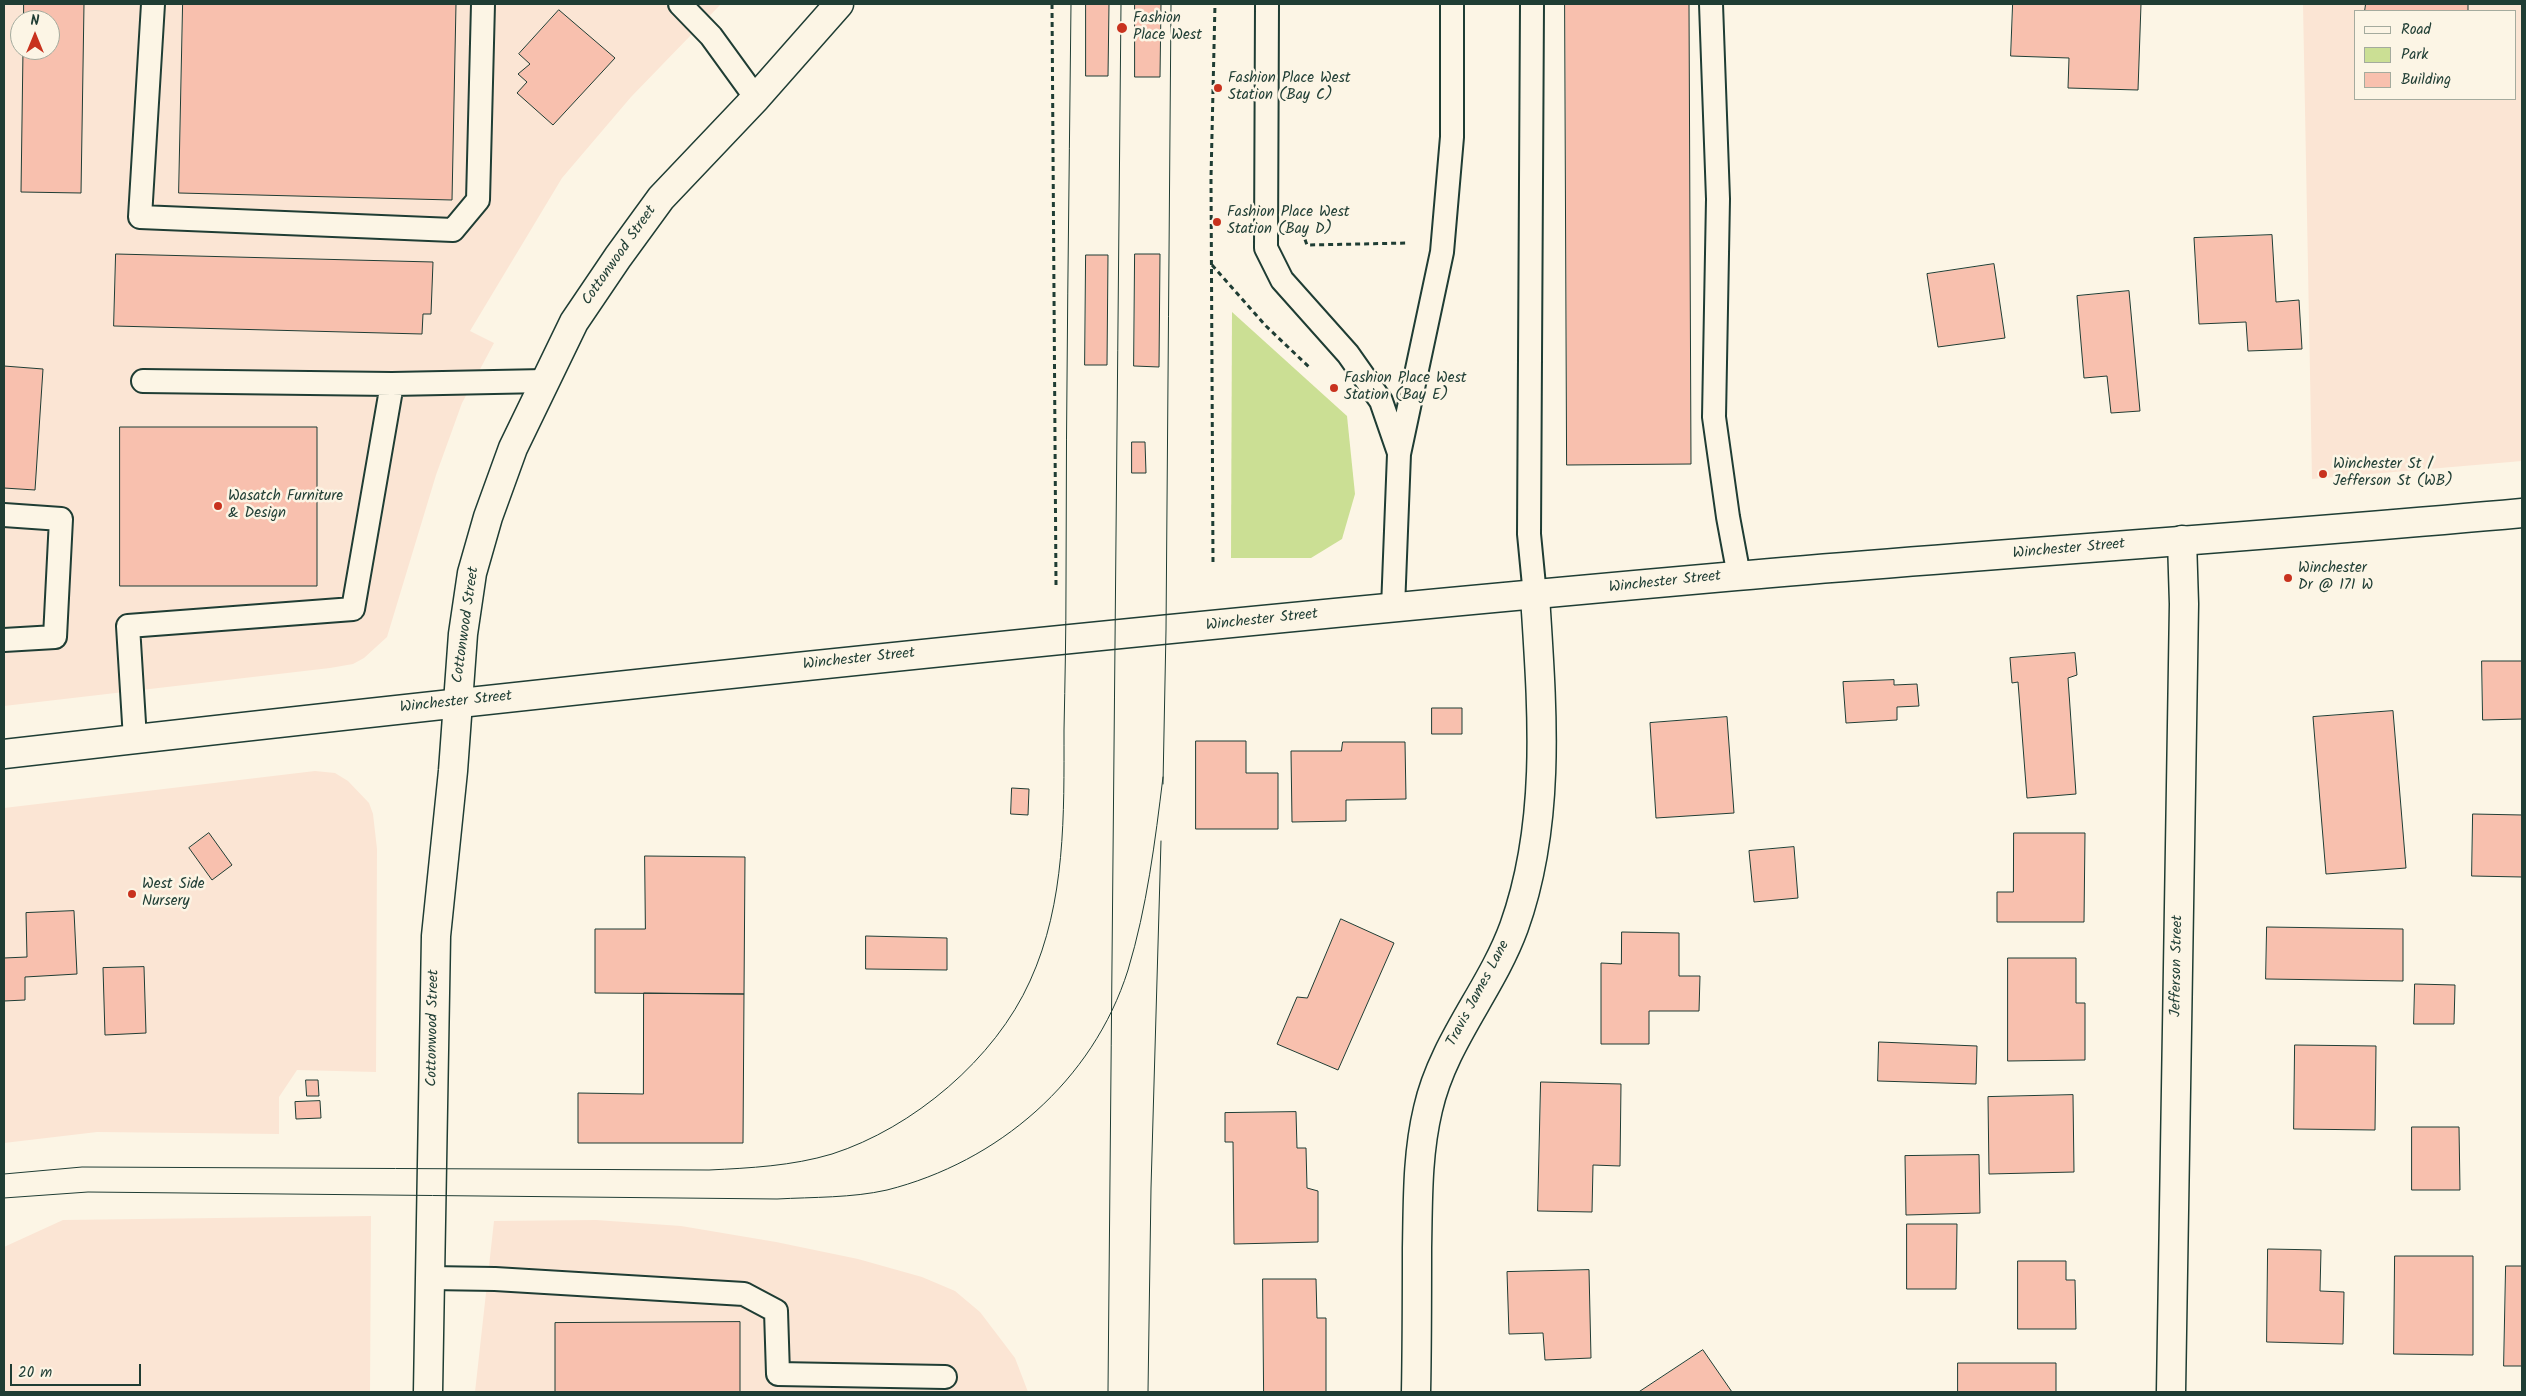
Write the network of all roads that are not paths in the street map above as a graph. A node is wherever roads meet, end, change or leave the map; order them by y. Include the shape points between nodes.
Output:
1 (153, 4) edge
2 (483, 4) edge
3 (680, 4) edge
4 (839, 4) edge
5 (1267, 4) edge
6 (1452, 4) edge
7 (1532, 4) edge
8 (1711, 4) edge
9 (756, 98) junction
10 (143, 381) dead end
11 (545, 381) junction
12 (392, 384) junction
13 (1399, 454) junction
14 (2522, 513) edge
15 (4, 516) edge
16 (2182, 540) junction
17 (1739, 576) junction
18 (1535, 596) junction
19 (1393, 608) junction
20 (4, 640) edge
21 (457, 702) junction
22 (135, 739) junction
23 (4, 754) edge
24 (430, 1278) junction
25 (944, 1377) dead end
26 (428, 1392) edge
27 (1416, 1392) edge
28 (2171, 1392) edge

1 - 2 lane via 140,217 454,230 478,200
3 - 9 lane via 711,36
4 - 9 street, Cottonwood Street
5 - 13 lane via 1266,248 1282,280 1348,354 1381,401
6 - 13 lane via 1452,137 1442,252
7 - 18 lane via 1529,534
8 - 17 lane via 1718,199 1714,417
9 - 11 street, Cottonwood Street via 661,198 574,322
10 - 12 lane
11 - 12 lane
11 - 21 street, Cottonwood Street via 513,448 472,573
12 - 22 lane via 354,609 128,626
13 - 19 lane
14 - 16 street, Winchester Street
15 - 20 lane via 61,519 55,636
16 - 17 street, Winchester Street
16 - 28 street, Jefferson Street via 2184,604
17 - 18 street, Winchester Street
18 - 19 street, Winchester Street
18 - 27 street, Travis James Lane via 1542,703 1542,756 1535,846 1514,927 1476,1005 1442,1064 1428,1108 1418,1170
19 - 21 street, Winchester Street
21 - 22 street, Winchester Street
21 - 24 street, Cottonwood Street via 436,936
22 - 23 street, Winchester Street
24 - 25 lane via 744,1294 776,1311 778,1374
24 - 26 street, Cottonwood Street

